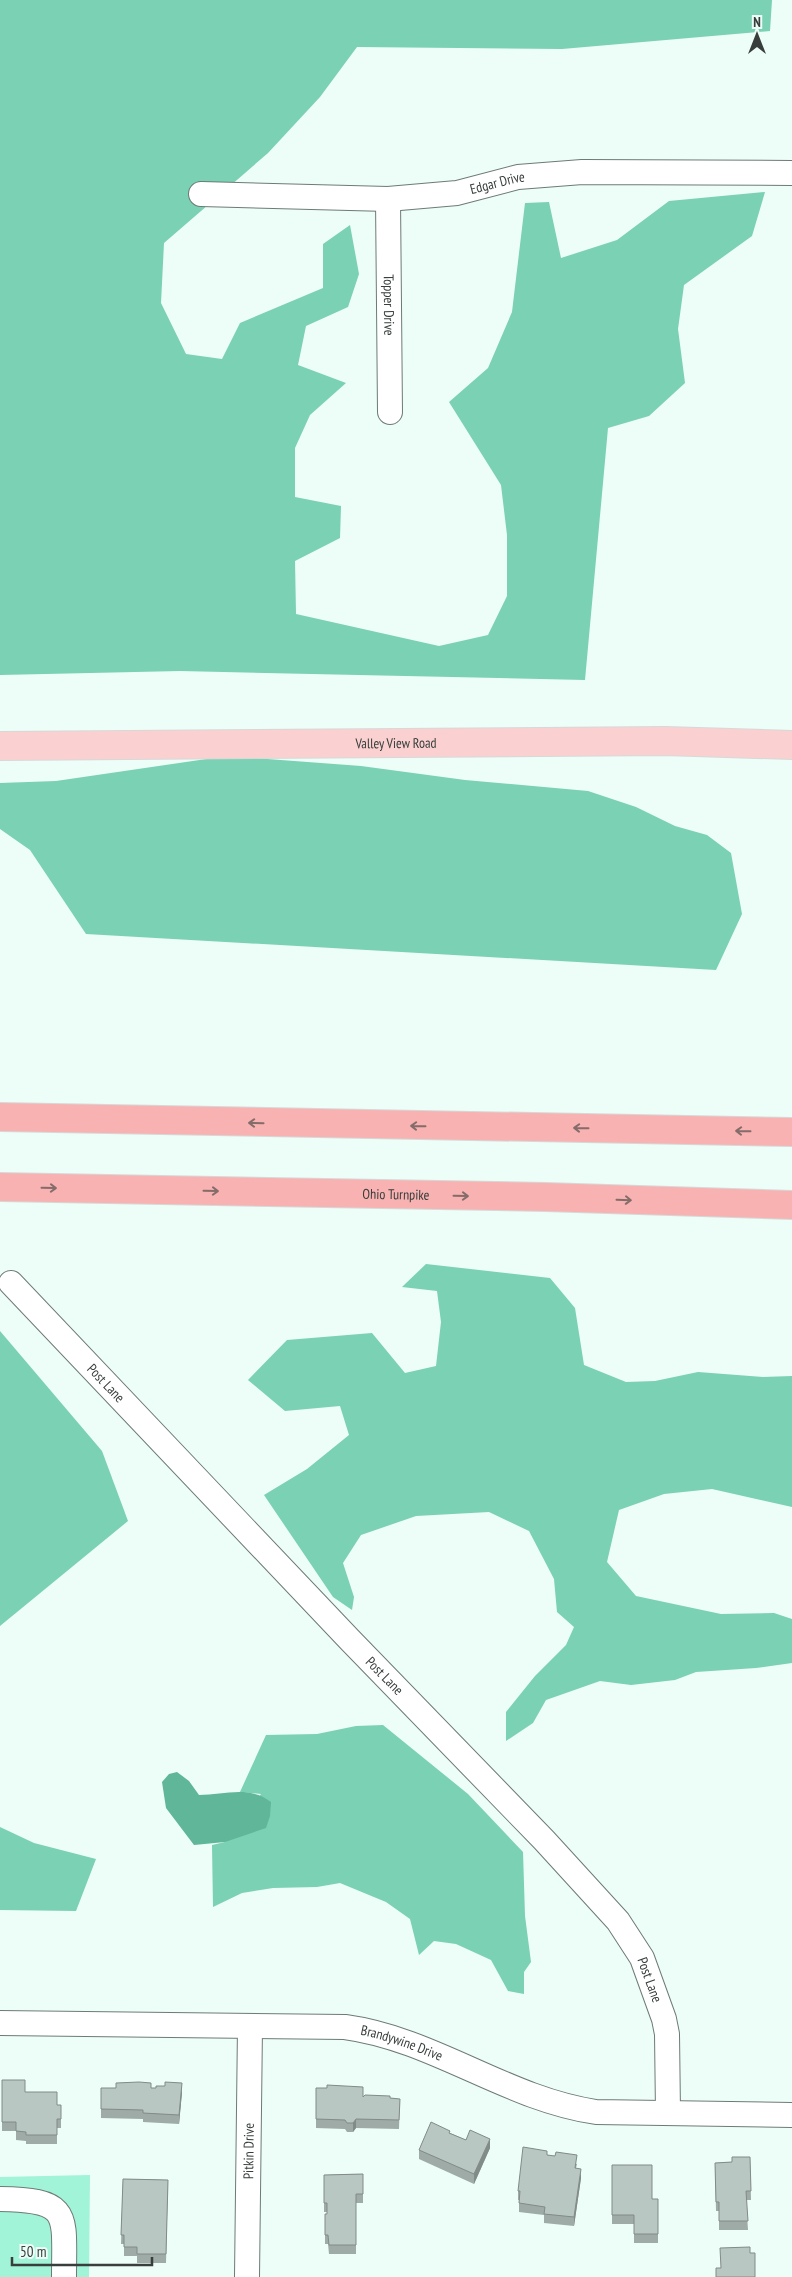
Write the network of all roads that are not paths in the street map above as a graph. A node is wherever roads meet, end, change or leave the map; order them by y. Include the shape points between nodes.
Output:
1 (792, 173) edge
2 (201, 194) dead end
3 (388, 199) junction
4 (390, 412) dead end
5 (792, 745) edge
6 (0, 746) edge
7 (0, 1117) edge
8 (792, 1132) edge
9 (0, 1187) edge
10 (792, 1205) edge
11 (10, 1283) dead end
12 (0, 2023) edge
13 (250, 2026) junction
14 (668, 2114) junction
15 (792, 2115) edge
16 (0, 2199) edge
17 (64, 2277) edge
18 (247, 2277) edge

1 - 3 street, Edgar Drive via 582,172 518,177 457,193
2 - 3 street, Edgar Drive
3 - 4 street, Topper Drive
5 - 6 main road, Valley View Road via 655,741
8 -> 7 highway
9 -> 10 highway, Ohio Turnpike
11 - 14 street, Post Lane via 618,1921 642,1958 664,2019
12 - 13 street, Brandywine Drive
13 - 14 street, Brandywine Drive via 373,2030 426,2048 534,2097 570,2108
13 - 18 street, Pitkin Drive
14 - 15 street, Brandywine Drive
16 - 17 street via 33,2199 52,2206 60,2214 64,2229

